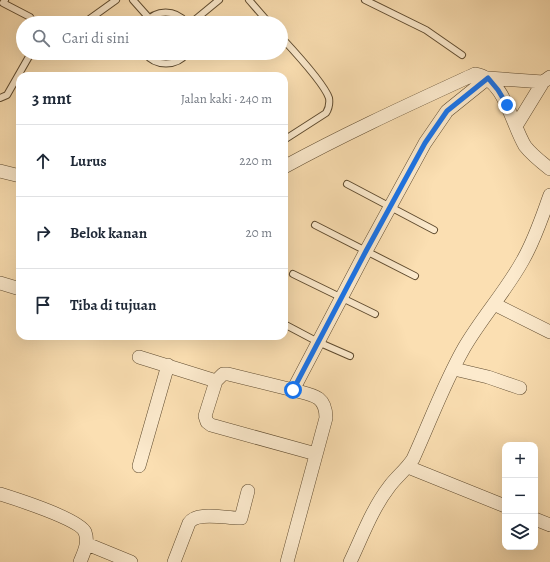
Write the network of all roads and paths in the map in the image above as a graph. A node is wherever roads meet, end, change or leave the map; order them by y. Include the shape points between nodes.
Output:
1 (116, 0) edge
2 (133, 0) edge
3 (219, 0) edge
4 (249, 0) edge
5 (365, 0) edge
6 (3, 2) edge
7 (28, 16) edge
8 (94, 16) edge
9 (144, 16) edge
10 (154, 16) edge
11 (179, 16) edge
12 (200, 16) edge
13 (263, 16) edge
14 (288, 46) edge
15 (462, 55) dead end
16 (26, 60) edge
17 (153, 60) edge
18 (179, 60) edge
19 (20, 72) edge
20 (488, 78) junction
21 (16, 79) edge
22 (546, 79) edge
23 (0, 98) edge
24 (516, 126) junction
25 (288, 137) edge
26 (288, 165) edge
27 (550, 169) edge
28 (0, 171) edge
29 (16, 175) edge
30 (347, 184) dead end
31 (550, 195) edge
32 (390, 206) junction
33 (315, 225) dead end
34 (434, 230) dead end
35 (366, 251) junction
36 (293, 274) dead end
37 (415, 276) dead end
38 (0, 283) edge
39 (16, 288) edge
40 (342, 298) junction
41 (494, 304) junction
42 (375, 314) dead end
43 (288, 326) edge
44 (550, 332) edge
45 (318, 342) junction
46 (350, 356) dead end
47 (139, 357) dead end
48 (168, 365) junction
49 (454, 369) junction
50 (216, 381) junction
51 (520, 388) dead end
52 (293, 390) junction
53 (316, 454) junction
54 (138, 466) dead end
55 (408, 467) junction
56 (248, 491) dead end
57 (0, 494) edge
58 (502, 505) edge
59 (538, 520) edge
60 (550, 525) edge
61 (87, 544) junction
62 (80, 562) edge
63 (131, 562) edge
64 (176, 562) edge
65 (287, 562) edge
66 (350, 562) edge

1 - 8 lane
2 - 9 lane
3 - 12 lane
4 - 13 lane
5 - 15 lane via 426,30
6 - 7 lane
10 - 11 lane via 166,12
14 - 25 lane via 321,86 330,102 326,113
16 - 19 lane
17 - 18 lane via 170,64
20 - 22 street
20 - 24 street via 498,90
20 - 26 street via 474,74
20 - 32 street via 447,111 425,143
21 - 23 lane via 7,95
22 - 24 street
24 - 27 street via 526,147
28 - 29 street
30 - 32 lane
31 - 41 street via 524,259
32 - 34 lane
32 - 35 street
33 - 35 lane
35 - 37 lane
35 - 40 street
36 - 40 lane
38 - 39 street
40 - 42 lane
40 - 45 street
41 - 44 street
41 - 49 street via 474,332
43 - 45 lane
45 - 46 lane
45 - 52 street
47 - 48 street
48 - 50 street
48 - 54 street
49 - 51 street
49 - 55 street
50 - 52 street via 222,374 228,374
50 - 53 street via 205,416 211,425
52 - 53 street via 316,396 323,401 326,409
53 - 65 street
55 - 58 street
55 - 66 street via 383,495
56 - 64 street via 241,518 199,516 191,519
57 - 61 street via 75,523 85,533
59 - 60 street
61 - 62 street
61 - 63 street

